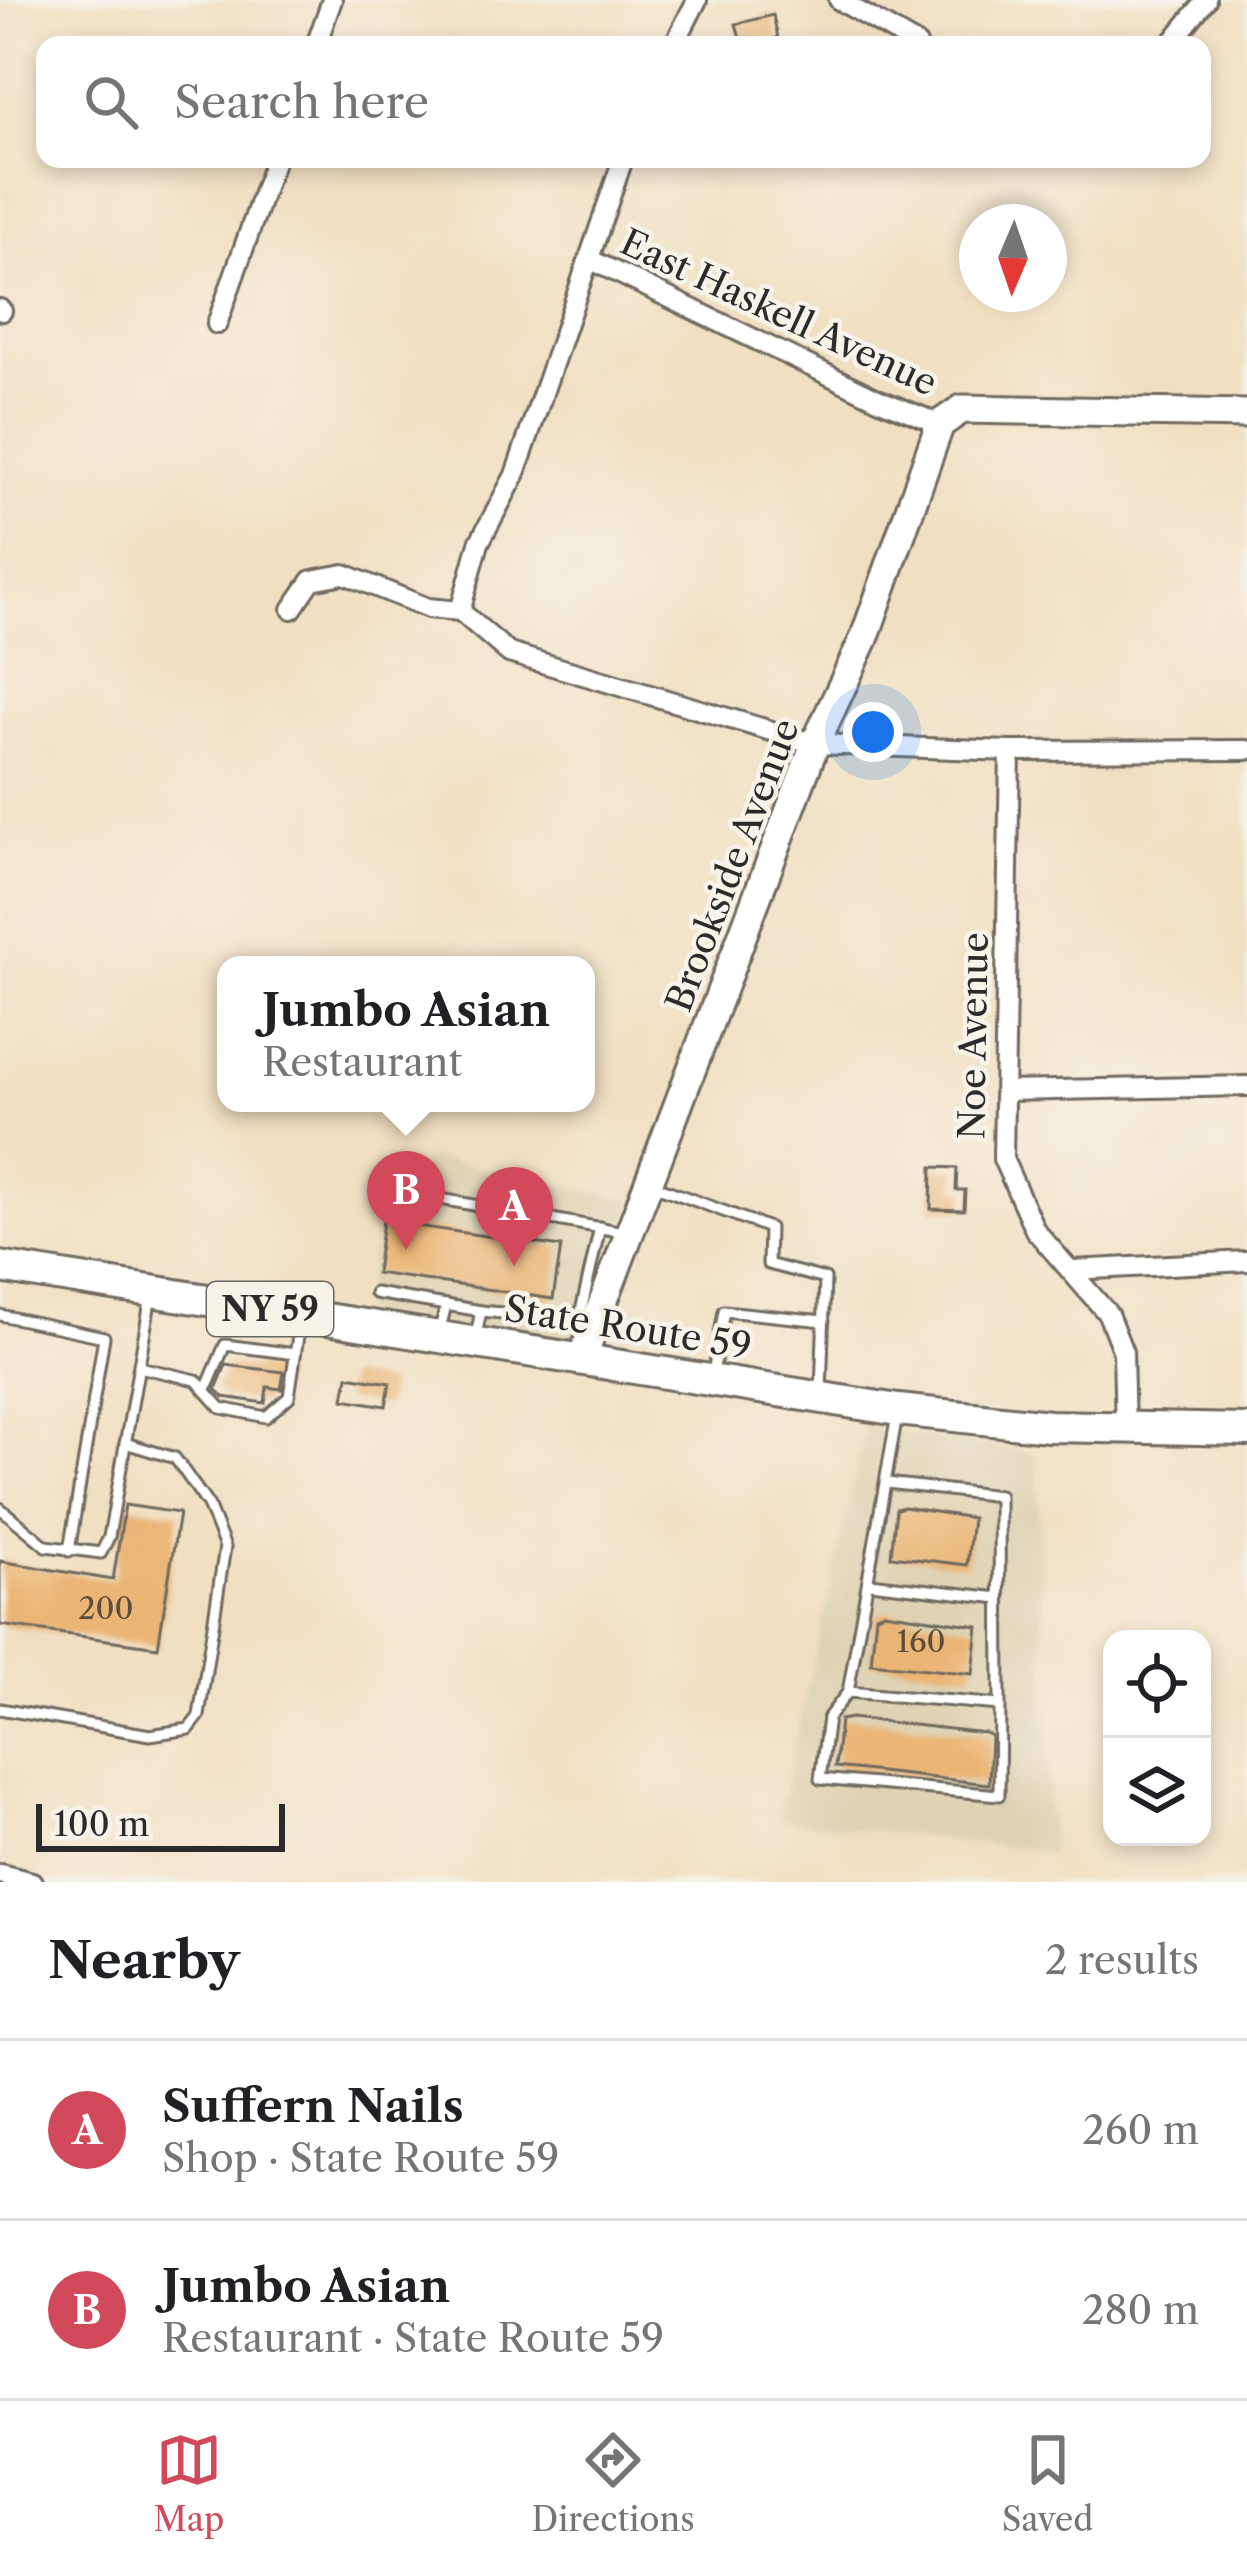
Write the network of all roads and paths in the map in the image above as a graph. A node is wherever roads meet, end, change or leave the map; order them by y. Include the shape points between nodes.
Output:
1 (332, 0) edge
2 (697, 0) edge
3 (839, 0) edge
4 (1206, 0) edge
5 (319, 36) edge
6 (679, 36) edge
7 (901, 36) edge
8 (1177, 36) edge
9 (272, 168) edge
10 (620, 168) edge
11 (591, 260) junction
12 (217, 324) dead end
13 (1247, 414) edge
14 (951, 417) junction
15 (292, 609) dead end
16 (460, 611) junction
17 (815, 744) junction
18 (1247, 750) edge
19 (1010, 751) junction
20 (1247, 1086) edge
21 (1007, 1091) junction
22 (648, 1183) junction
23 (418, 1195) dead end
24 (600, 1227) junction
25 (629, 1232) junction
26 (1247, 1261) edge
27 (0, 1267) edge
28 (1073, 1270) junction
29 (152, 1291) junction
30 (376, 1293) dead end
31 (301, 1314) junction
32 (0, 1316) edge
33 (442, 1320) junction
34 (824, 1321) junction
35 (586, 1322) junction
36 (478, 1326) junction
37 (295, 1354) junction
38 (582, 1358) junction
39 (139, 1367) junction
40 (711, 1380) junction
41 (207, 1387) junction
42 (821, 1398) junction
43 (898, 1410) junction
44 (1125, 1430) junction
45 (1247, 1430) edge
46 (125, 1443) junction
47 (887, 1484) junction
48 (0, 1508) edge
49 (69, 1551) junction
50 (870, 1583) junction
51 (1000, 1598) junction
52 (848, 1692) junction
53 (1000, 1705) junction
54 (0, 1709) edge
55 (0, 1874) edge
56 (32, 1882) edge

1 - 5 street
2 - 6 street
3 - 7 street
4 - 8 street
9 - 12 street
10 - 11 street
11 - 14 street, East Haskell Avenue via 880,400
11 - 16 street
13 - 14 street
14 - 17 street, Brookside Avenue
15 - 16 street via 312,580 332,574 428,608
16 - 17 street via 509,653
17 - 19 street
17 - 22 street, Brookside Avenue
18 - 19 street
19 - 21 street, Noe Avenue
20 - 21 street
21 - 28 street, Noe Avenue via 1003,1160 1016,1197
22 - 25 street, Brookside Avenue
22 - 34 lane via 769,1228 768,1264 825,1279
23 - 24 lane
24 - 25 lane
24 - 35 lane
25 - 35 street, Brookside Avenue
26 - 28 street
27 - 29 main road, State Route 59 / NY 59
28 - 44 street, Noe Avenue via 1108,1314 1123,1352
29 - 31 main road, State Route 59 / NY 59
29 - 39 lane
30 - 33 lane
31 - 33 main road, State Route 59 / NY 59
31 - 37 lane
32 - 49 lane via 104,1337
33 - 36 main road, State Route 59 / NY 59
34 - 40 lane via 724,1311
34 - 42 lane
35 - 36 lane
35 - 38 street, Brookside Avenue
36 - 38 main road, State Route 59 / NY 59
37 - 41 lane via 225,1345
37 - 41 lane via 290,1397 266,1417 221,1408
38 - 40 main road, State Route 59 / NY 59
39 - 41 lane
39 - 46 lane
40 - 42 main road, State Route 59 / NY 59
42 - 43 main road, State Route 59 / NY 59
43 - 44 main road, State Route 59 / NY 59
43 - 47 lane
44 - 45 main road, State Route 59 / NY 59
46 - 49 lane via 101,1553
46 - 54 lane via 175,1458 221,1529 225,1547 199,1716 189,1729 149,1735
47 - 50 lane
47 - 51 lane via 999,1496
48 - 49 lane via 32,1539
50 - 51 lane
50 - 52 lane
51 - 53 lane
52 - 53 lane
52 - 53 lane via 829,1718 820,1779 999,1795
55 - 56 street

